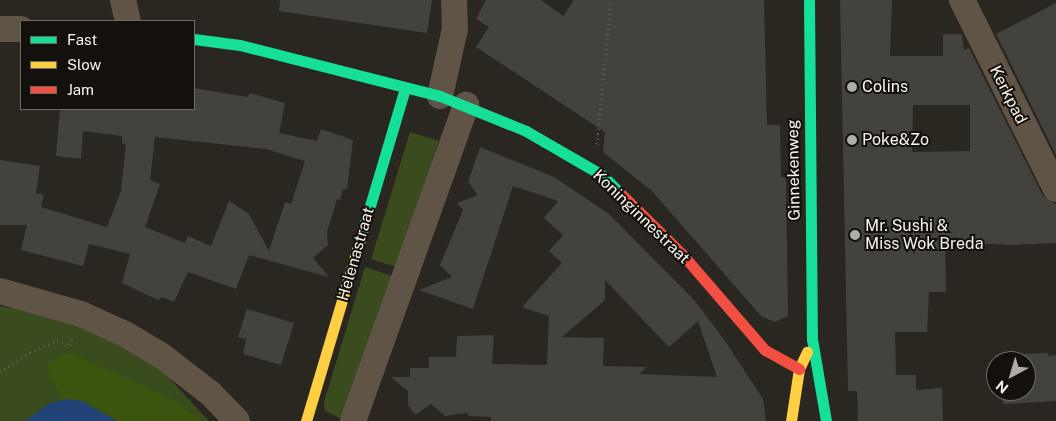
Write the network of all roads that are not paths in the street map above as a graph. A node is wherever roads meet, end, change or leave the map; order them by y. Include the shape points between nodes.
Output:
1 (123, 0) edge
2 (454, 0) edge
3 (809, 0) edge
4 (962, 0) edge
5 (128, 20) edge
6 (0, 29) edge
7 (20, 29) edge
8 (195, 39) edge
9 (405, 88) junction
10 (440, 96) junction
11 (466, 105) junction
12 (1056, 189) edge
13 (0, 291) edge
14 (812, 339) junction
15 (799, 369) junction
16 (237, 421) edge
17 (306, 421) edge
18 (353, 421) edge
19 (791, 421) edge
20 (826, 421) edge

1 - 5 street
2 - 10 street via 455,29
3 - 14 street, Ginnekenweg
4 - 12 street, Kerkpad
6 - 7 street
8 - 9 street, Koninginnestraat via 240,45
9 - 10 street, Koninginnestraat
9 - 17 street, Helenastraat
10 - 11 street, Koninginnestraat
11 - 15 street, Koninginnestraat via 526,130 602,175 682,254 765,350
11 - 18 street
13 - 16 street via 81,314 125,334 162,356 211,394
14 - 15 street, Ginnekenweg
14 - 20 street, Ginnekenweg
15 - 19 street, Ginnekenweg

